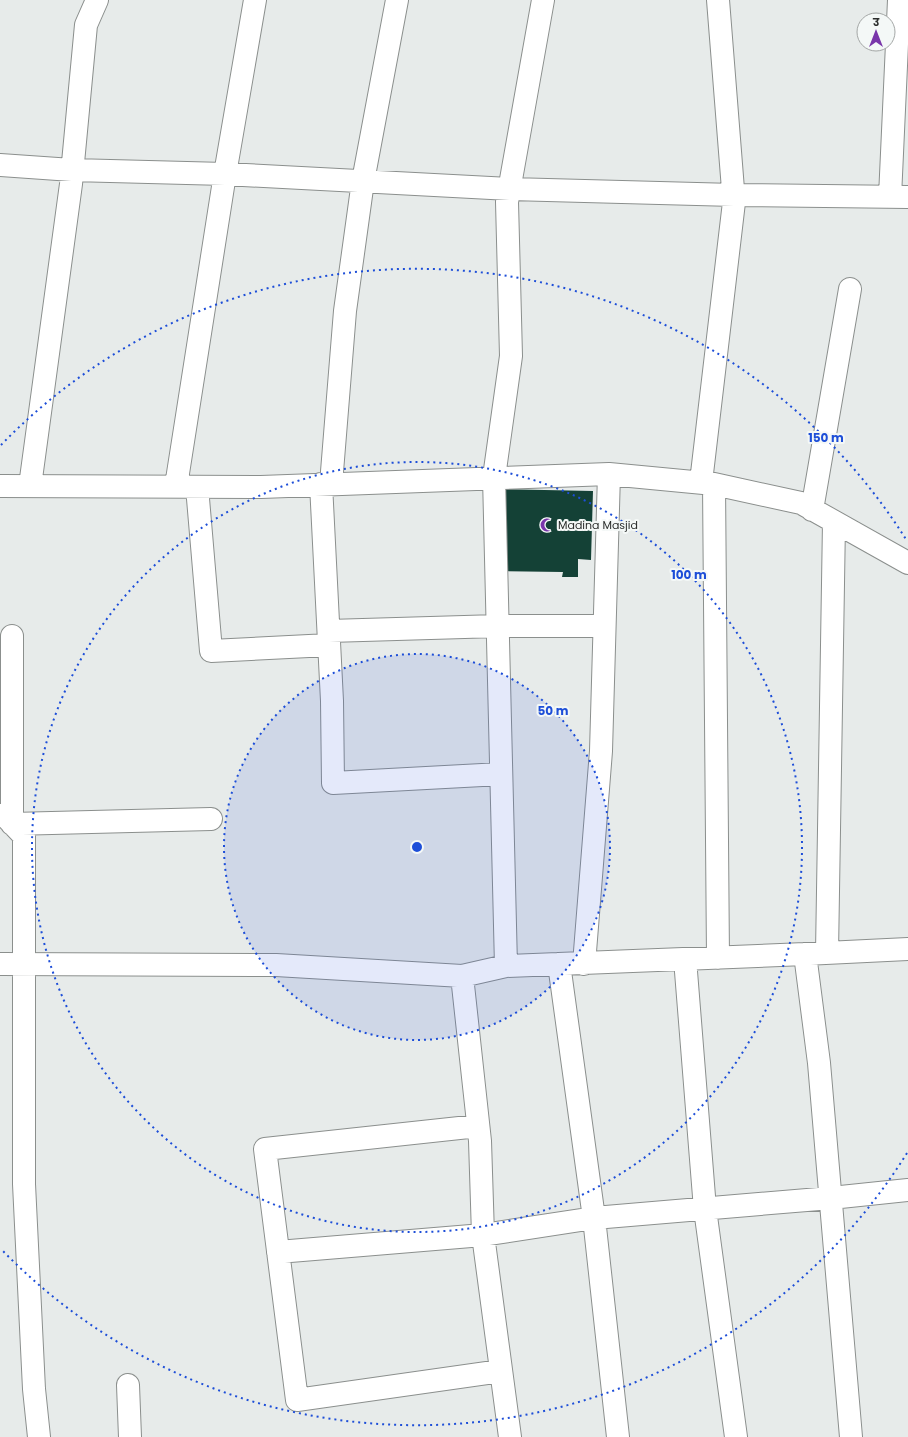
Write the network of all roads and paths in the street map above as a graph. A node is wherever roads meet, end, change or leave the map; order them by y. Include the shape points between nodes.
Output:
1 (97, 0) edge
2 (255, 0) edge
3 (397, 0) edge
4 (543, 0) edge
5 (718, 0) edge
6 (899, 0) edge
7 (903, 26) edge
8 (0, 165) edge
9 (72, 170) junction
10 (225, 174) junction
11 (363, 181) junction
12 (510, 189) junction
13 (734, 195) junction
14 (899, 197) edge
15 (850, 289) dead end
16 (609, 474) junction
17 (494, 477) junction
18 (707, 483) junction
19 (326, 484) junction
20 (0, 486) edge
21 (30, 486) junction
22 (187, 486) junction
23 (812, 510) junction
24 (834, 522) junction
25 (908, 563) edge
26 (498, 626) junction
27 (604, 626) junction
28 (12, 636) dead end
29 (329, 638) junction
30 (501, 774) junction
31 (6, 819) edge
32 (211, 819) dead end
33 (908, 949) edge
34 (827, 952) junction
35 (805, 954) junction
36 (718, 958) junction
37 (685, 959) junction
38 (24, 963) junction
39 (0, 964) edge
40 (558, 964) junction
41 (584, 964) junction
42 (506, 966) junction
43 (462, 976) junction
44 (478, 1126) junction
45 (908, 1190) edge
46 (830, 1198) junction
47 (705, 1209) junction
48 (594, 1218) junction
49 (483, 1235) junction
50 (278, 1252) junction
51 (501, 1371) junction
52 (128, 1385) dead end
53 (39, 1437) edge
54 (130, 1437) edge
55 (510, 1437) edge
56 (618, 1437) edge
57 (736, 1437) edge
58 (851, 1437) edge

1 - 9 street via 86,24
2 - 10 street
3 - 11 street
4 - 12 street
5 - 13 street
6 - 7 street
7 - 14 street
8 - 9 street
9 - 10 street
9 - 21 street
10 - 11 street
10 - 22 street
11 - 12 street
11 - 19 street via 344,311
12 - 13 street
12 - 17 street via 507,202 511,356
13 - 14 street
13 - 18 street
15 - 23 street
16 - 17 street
16 - 18 street
16 - 27 street
17 - 19 street
17 - 26 street
18 - 23 street via 801,503
18 - 36 street
19 - 22 street via 260,487
19 - 29 street
20 - 21 street
21 - 22 street
22 - 29 street via 211,651
23 - 24 street
24 - 25 street
24 - 34 street
26 - 27 street
26 - 29 street
26 - 30 street
27 - 41 street via 601,751
28 - 31 street
29 - 30 street via 333,783
30 - 42 street
31 - 32 street
31 - 38 street via 24,836
33 - 34 street
34 - 35 street
35 - 36 street
35 - 46 street via 819,1063
36 - 37 street
37 - 41 street
37 - 47 street
38 - 39 street
38 - 43 street via 276,965
38 - 53 street via 24,1184
40 - 41 street
40 - 42 street
40 - 48 street
42 - 43 street
43 - 44 street
44 - 49 street
44 - 50 street via 265,1148
45 - 46 street
46 - 47 street
46 - 58 street
47 - 48 street
47 - 57 street
48 - 49 street
48 - 56 street
49 - 50 street
49 - 51 street
50 - 51 street via 297,1400
51 - 55 street
52 - 54 street

